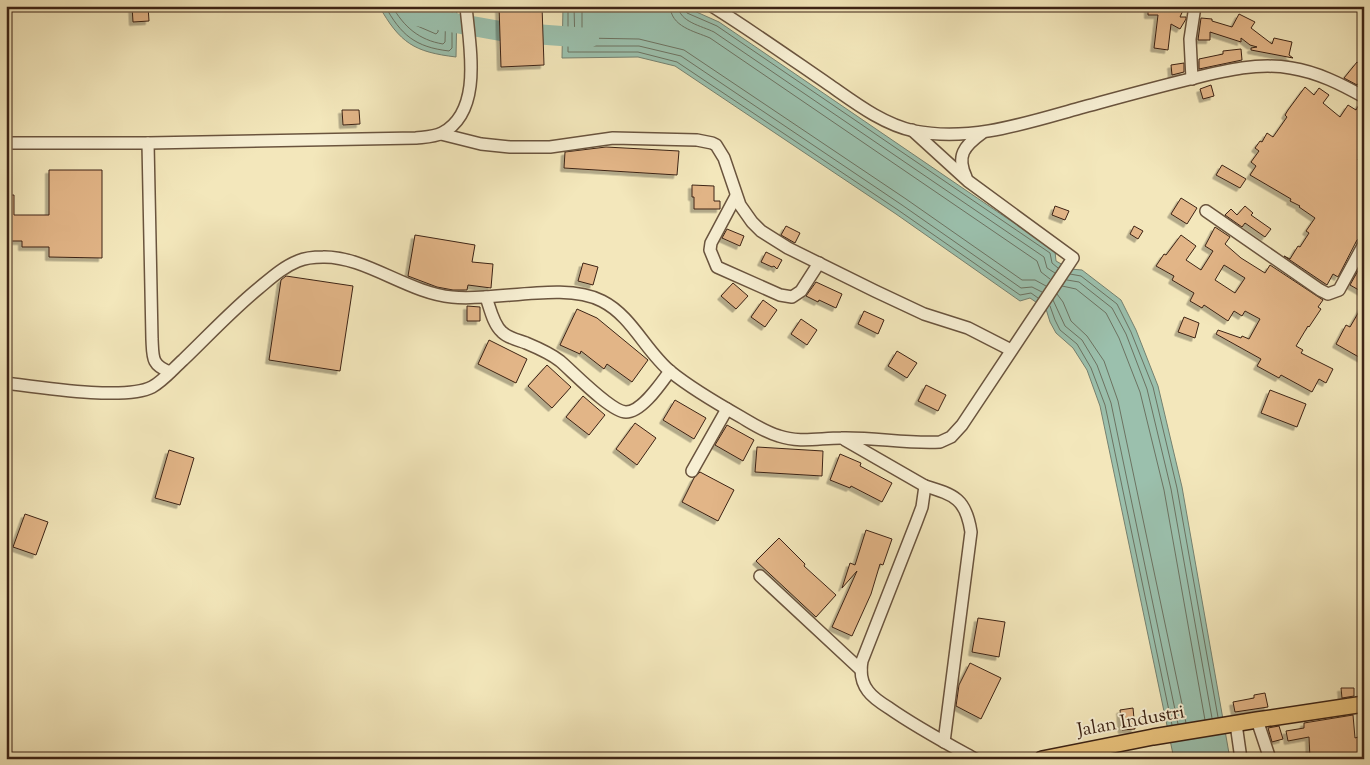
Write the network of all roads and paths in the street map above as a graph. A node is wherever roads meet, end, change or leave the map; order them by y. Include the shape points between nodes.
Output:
1 (466, 6) edge
2 (712, 6) edge
3 (1195, 6) edge
4 (1192, 79) junction
5 (1364, 97) edge
6 (912, 130) junction
7 (982, 133) junction
8 (440, 134) junction
9 (6, 143) edge
10 (148, 143) junction
11 (968, 181) junction
12 (736, 196) junction
13 (1206, 211) dead end
14 (1364, 244) edge
15 (819, 262) junction
16 (486, 298) junction
17 (1011, 350) junction
18 (670, 371) junction
19 (170, 372) junction
20 (6, 383) edge
21 (727, 409) junction
22 (841, 438) junction
23 (692, 471) dead end
24 (925, 486) junction
25 (760, 576) dead end
26 (861, 670) junction
27 (1364, 704) edge
28 (1257, 720) junction
29 (1232, 725) junction
30 (944, 742) junction
31 (975, 759) edge
32 (1042, 759) edge
33 (1241, 759) edge
34 (1270, 759) edge

1 - 8 street via 471,70 469,92 464,110 451,128
2 - 6 street via 874,114
3 - 4 street via 1190,39
4 - 5 street via 1253,67 1290,68 1315,73
4 - 7 street
6 - 7 street
6 - 11 street
7 - 11 street via 971,141 963,154 961,164
8 - 10 street via 416,138
8 - 12 street via 481,144 518,148 613,138 707,141 716,146 724,158
9 - 10 street
10 - 19 street via 152,347 156,364
11 - 17 street via 1073,258
12 - 15 street via 756,226 788,248
12 - 15 street via 711,243 710,250 717,267 780,295 792,297 801,291
13 - 14 street via 1328,294 1338,290
15 - 17 street via 916,311 968,328
16 - 18 street via 564,293 594,297 610,305 630,324
16 - 18 street via 503,334 559,360 620,411 630,412 639,407
16 - 19 street via 452,298 437,294 338,258 302,260 284,268 251,294
17 - 22 street via 957,432 945,440 933,443
18 - 21 street
19 - 20 street via 152,387 131,392 84,392
21 - 22 street via 784,438
21 - 23 street
22 - 24 street
24 - 26 street via 922,507
24 - 30 street via 958,499 969,517 971,532
25 - 26 street
26 - 30 street via 864,685 876,699
27 - 28 main road, Jalan Industri
28 - 29 main road, Jalan Industri
28 - 34 street
29 - 32 main road, Jalan Industri
29 - 33 street
30 - 31 street

